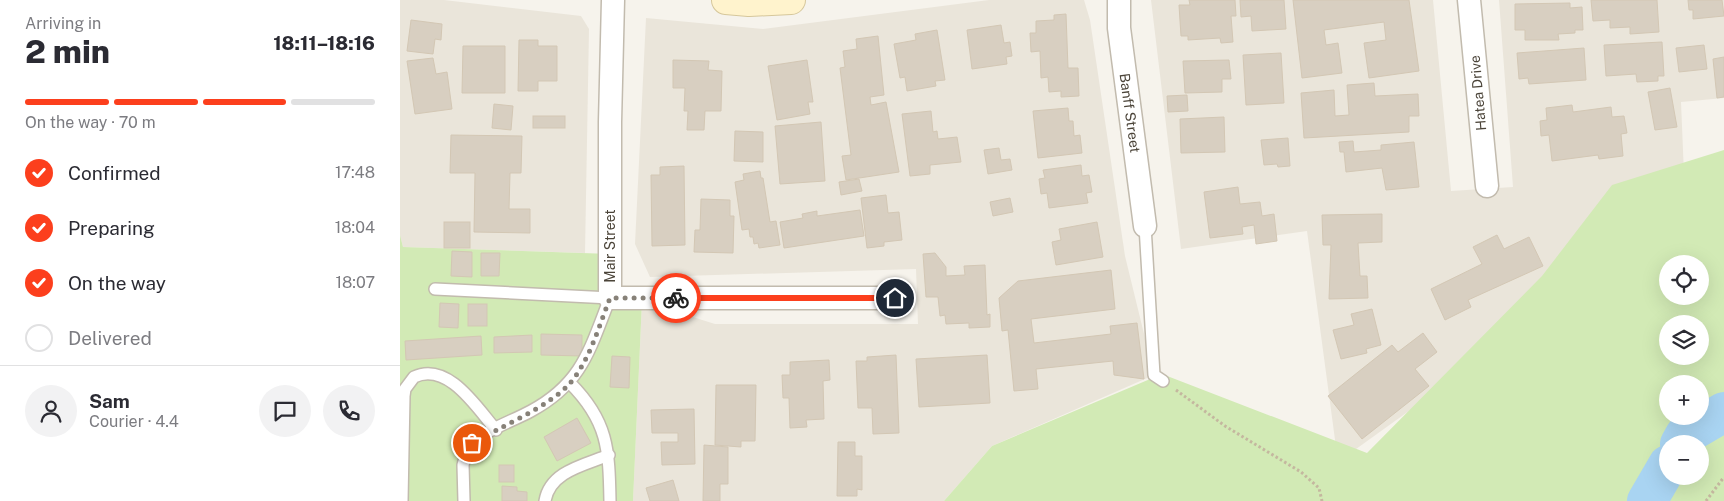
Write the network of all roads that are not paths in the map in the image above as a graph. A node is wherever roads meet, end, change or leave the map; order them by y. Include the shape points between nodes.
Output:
1 (613, 0) edge
2 (726, 0) edge
3 (791, 0) edge
4 (1118, 0) edge
5 (1469, 0) edge
6 (1487, 186) dead end
7 (1145, 226) joint
8 (435, 289) dead end
9 (610, 298) junction
10 (895, 298) dead end
11 (1163, 381) road end
12 (570, 383) junction
13 (496, 430) junction
14 (609, 455) junction
15 (402, 501) edge
16 (464, 501) edge
17 (545, 501) edge
18 (610, 501) edge

1 - 9 street, Mair Street
2 - 3 main road
4 - 7 street, Banff Street
5 - 6 street, Hatea Drive
7 - 11 lane via 1154,375
8 - 9 lane
9 - 10 street, Mair Street
9 - 12 lane via 582,365
12 - 13 lane
12 - 14 lane via 593,408
13 - 15 lane via 462,391 446,379 431,373 414,377 404,396
13 - 16 lane via 472,443 465,452
14 - 17 lane via 561,475 549,487
14 - 18 lane

